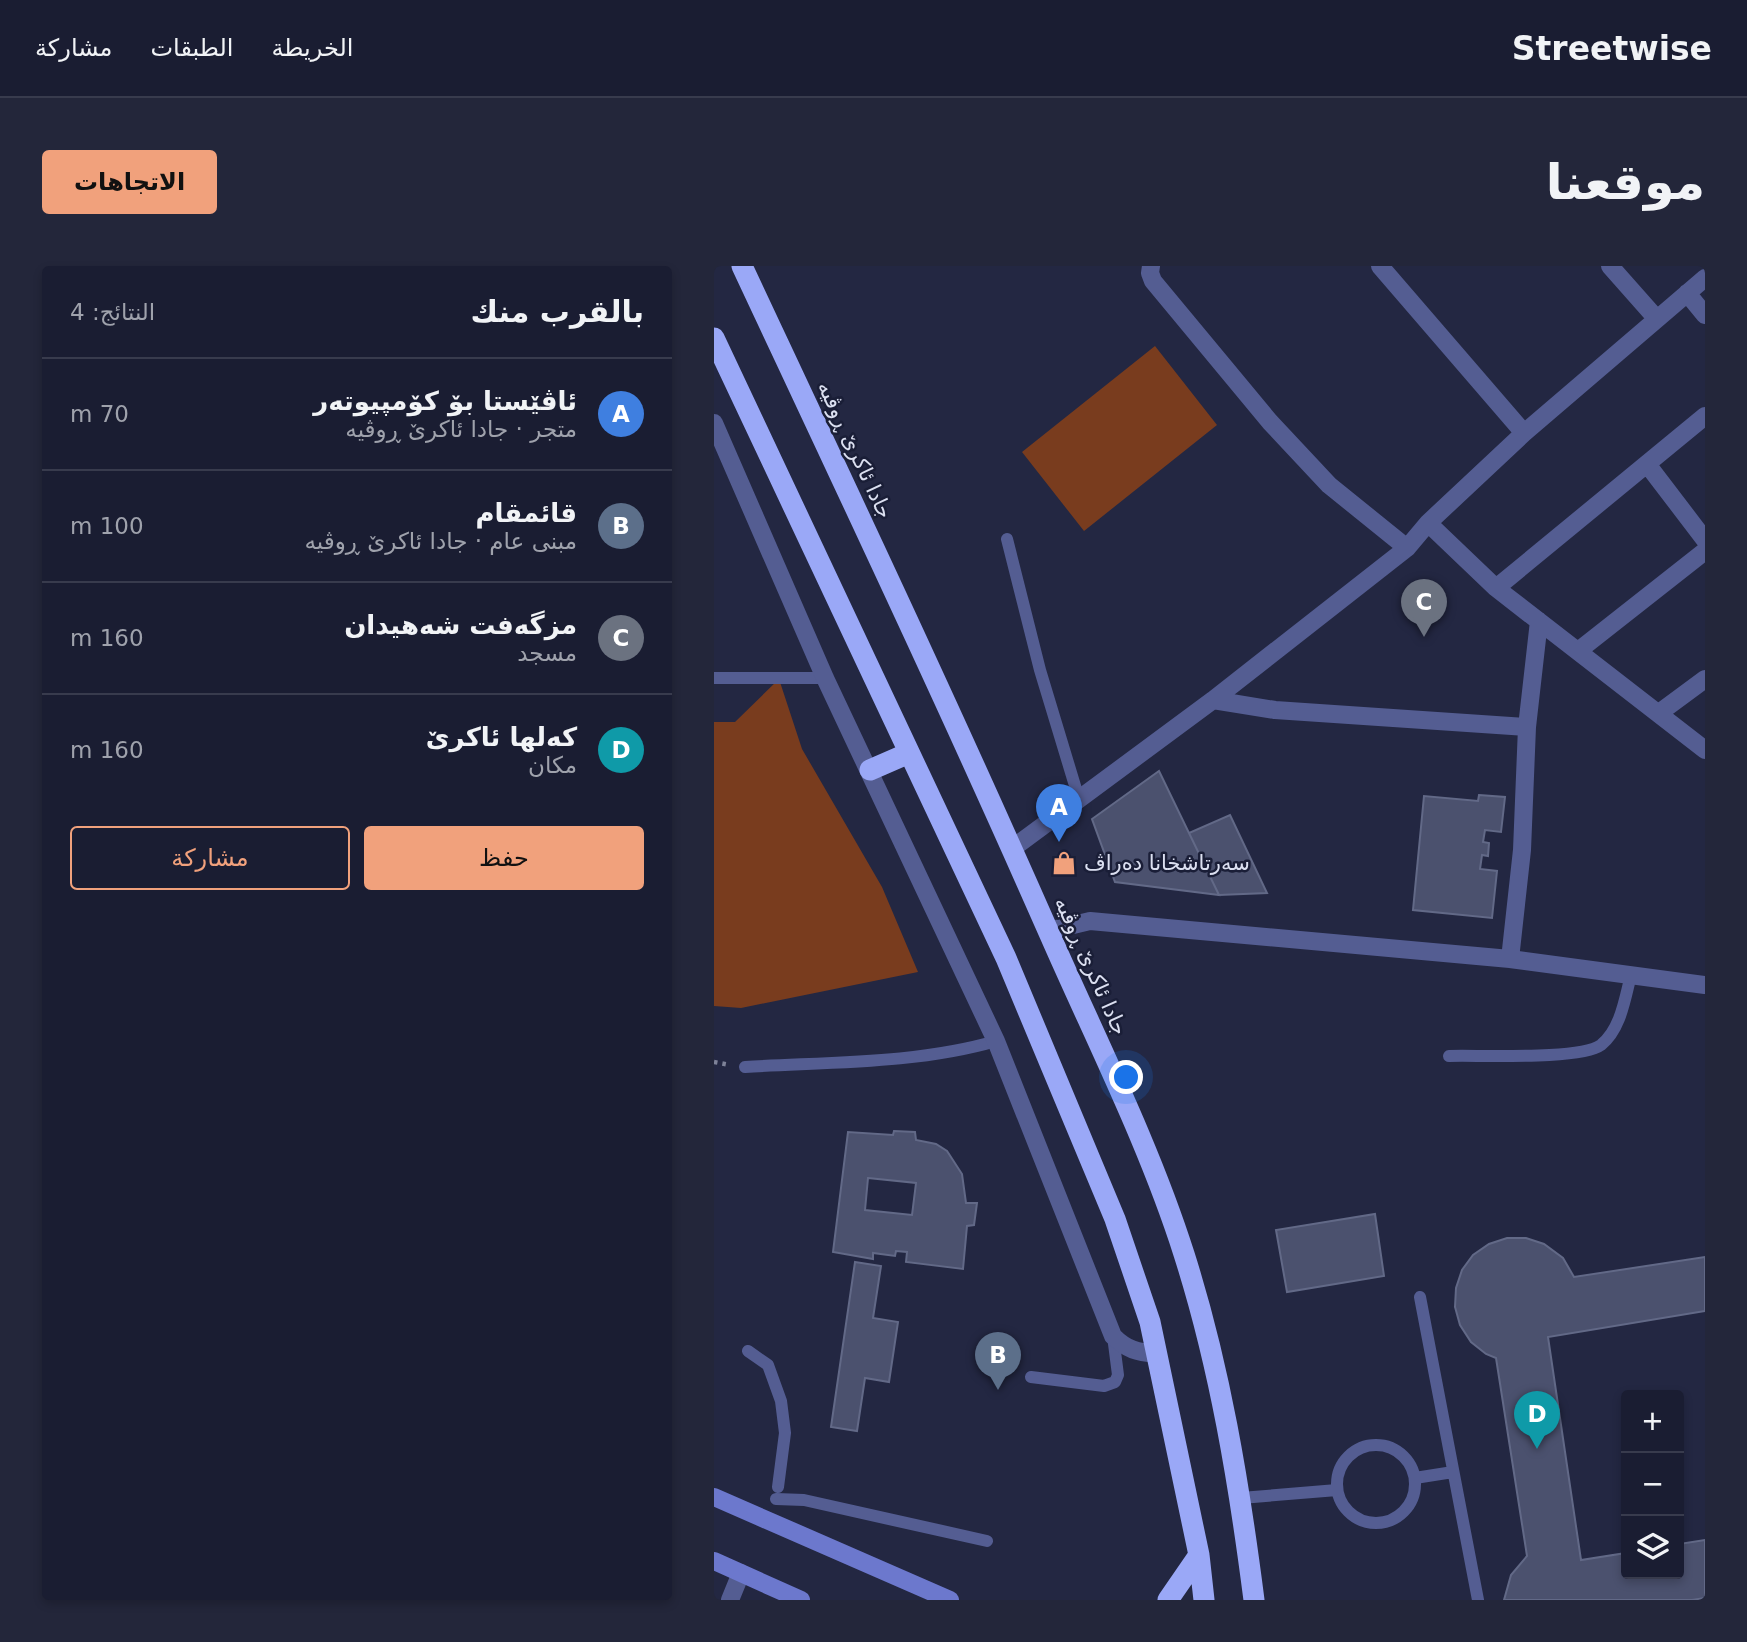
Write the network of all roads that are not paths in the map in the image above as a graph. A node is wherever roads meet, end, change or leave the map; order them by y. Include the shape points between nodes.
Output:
1 (742, 266) edge
2 (1151, 266) edge
3 (1380, 266) edge
4 (1610, 266) edge
5 (1705, 278) edge
6 (1687, 293) junction
7 (1705, 316) edge
8 (1656, 318) junction
9 (714, 338) edge
10 (1705, 416) edge
11 (714, 423) edge
12 (1524, 433) junction
13 (1647, 464) junction
14 (1427, 523) junction
15 (1007, 539) dead end
16 (1705, 540) edge
17 (1407, 548) junction
18 (1705, 551) edge
19 (1496, 587) junction
20 (1539, 621) junction
21 (1578, 651) junction
22 (714, 678) edge
23 (825, 678) junction
24 (1705, 679) edge
25 (1213, 700) junction
26 (1660, 713) junction
27 (1527, 727) junction
28 (1705, 750) edge
29 (909, 753) junction
30 (870, 770) junction
31 (1079, 799) junction
32 (1013, 848) junction
33 (1048, 931) junction
34 (1510, 960) junction
35 (1631, 975) junction
36 (1705, 985) edge
37 (996, 1041) junction
38 (1449, 1056) dead end
39 (745, 1067) dead end
40 (1420, 1297) dead end
41 (1113, 1336) junction
42 (748, 1351) dead end
43 (1157, 1353) junction
44 (1031, 1377) dead end
45 (1453, 1472) junction
46 (1415, 1478) junction
47 (1337, 1490) junction
48 (714, 1497) edge
49 (1241, 1498) junction
50 (987, 1541) dead end
51 (1199, 1555) junction
52 (714, 1561) edge
53 (741, 1573) junction
54 (730, 1600) edge
55 (801, 1600) edge
56 (950, 1600) edge
57 (1168, 1600) edge
58 (1204, 1600) edge
59 (1254, 1600) edge
60 (1478, 1600) edge

1 - 32 highway, جادا ئاکرێ ڕوڤیە
2 - 17 street via 1153,281 1270,422 1329,485
3 - 12 street
4 - 8 street
5 - 6 street
6 - 7 street
6 - 8 street
8 - 12 street
9 - 29 highway
10 - 13 street
11 - 23 street
12 - 14 street
13 - 16 street
13 - 19 street
14 - 17 street
14 - 19 street
15 - 31 lane
17 - 25 street
18 - 21 street
19 - 20 street
20 - 21 street
20 - 27 street
21 - 26 street
22 - 23 lane
23 - 30 street
24 - 26 street
25 - 27 street via 1275,710
25 - 31 street
26 - 28 street
27 - 34 street via 1522,850
29 - 30 highway
29 - 43 highway via 1006,958 1079,1128 1115,1219
30 - 37 street
31 - 32 street
32 - 33 highway, جادا ئاکرێ ڕوڤیە
33 - 34 street via 1090,921
33 - 49 highway, جادا ئاکرێ ڕوڤیە via 1152,1163 1185,1255
34 - 35 street
35 - 36 street
35 - 38 lane via 1615,1028 1600,1046 1580,1053
37 - 39 lane via 915,1056
37 - 41 street
40 - 45 lane
41 - 43 street via 1135,1352
41 - 44 lane via 1115,1382 1104,1386
42 - 50 lane via 768,1365 781,1401 785,1433 777,1493
43 - 51 highway
45 - 46 lane
45 - 60 lane
46 - 47 lane via 1394,1449 1370,1445 1358,1449 1341,1466
46 - 47 lane via 1414,1492 1401,1515 1375,1524 1350,1514
47 - 49 lane
48 - 56 main road
49 - 59 highway, جادا ئاکرێ ڕوڤیە
51 - 57 highway
51 - 58 highway
52 - 53 main road
53 - 54 street
53 - 55 main road

